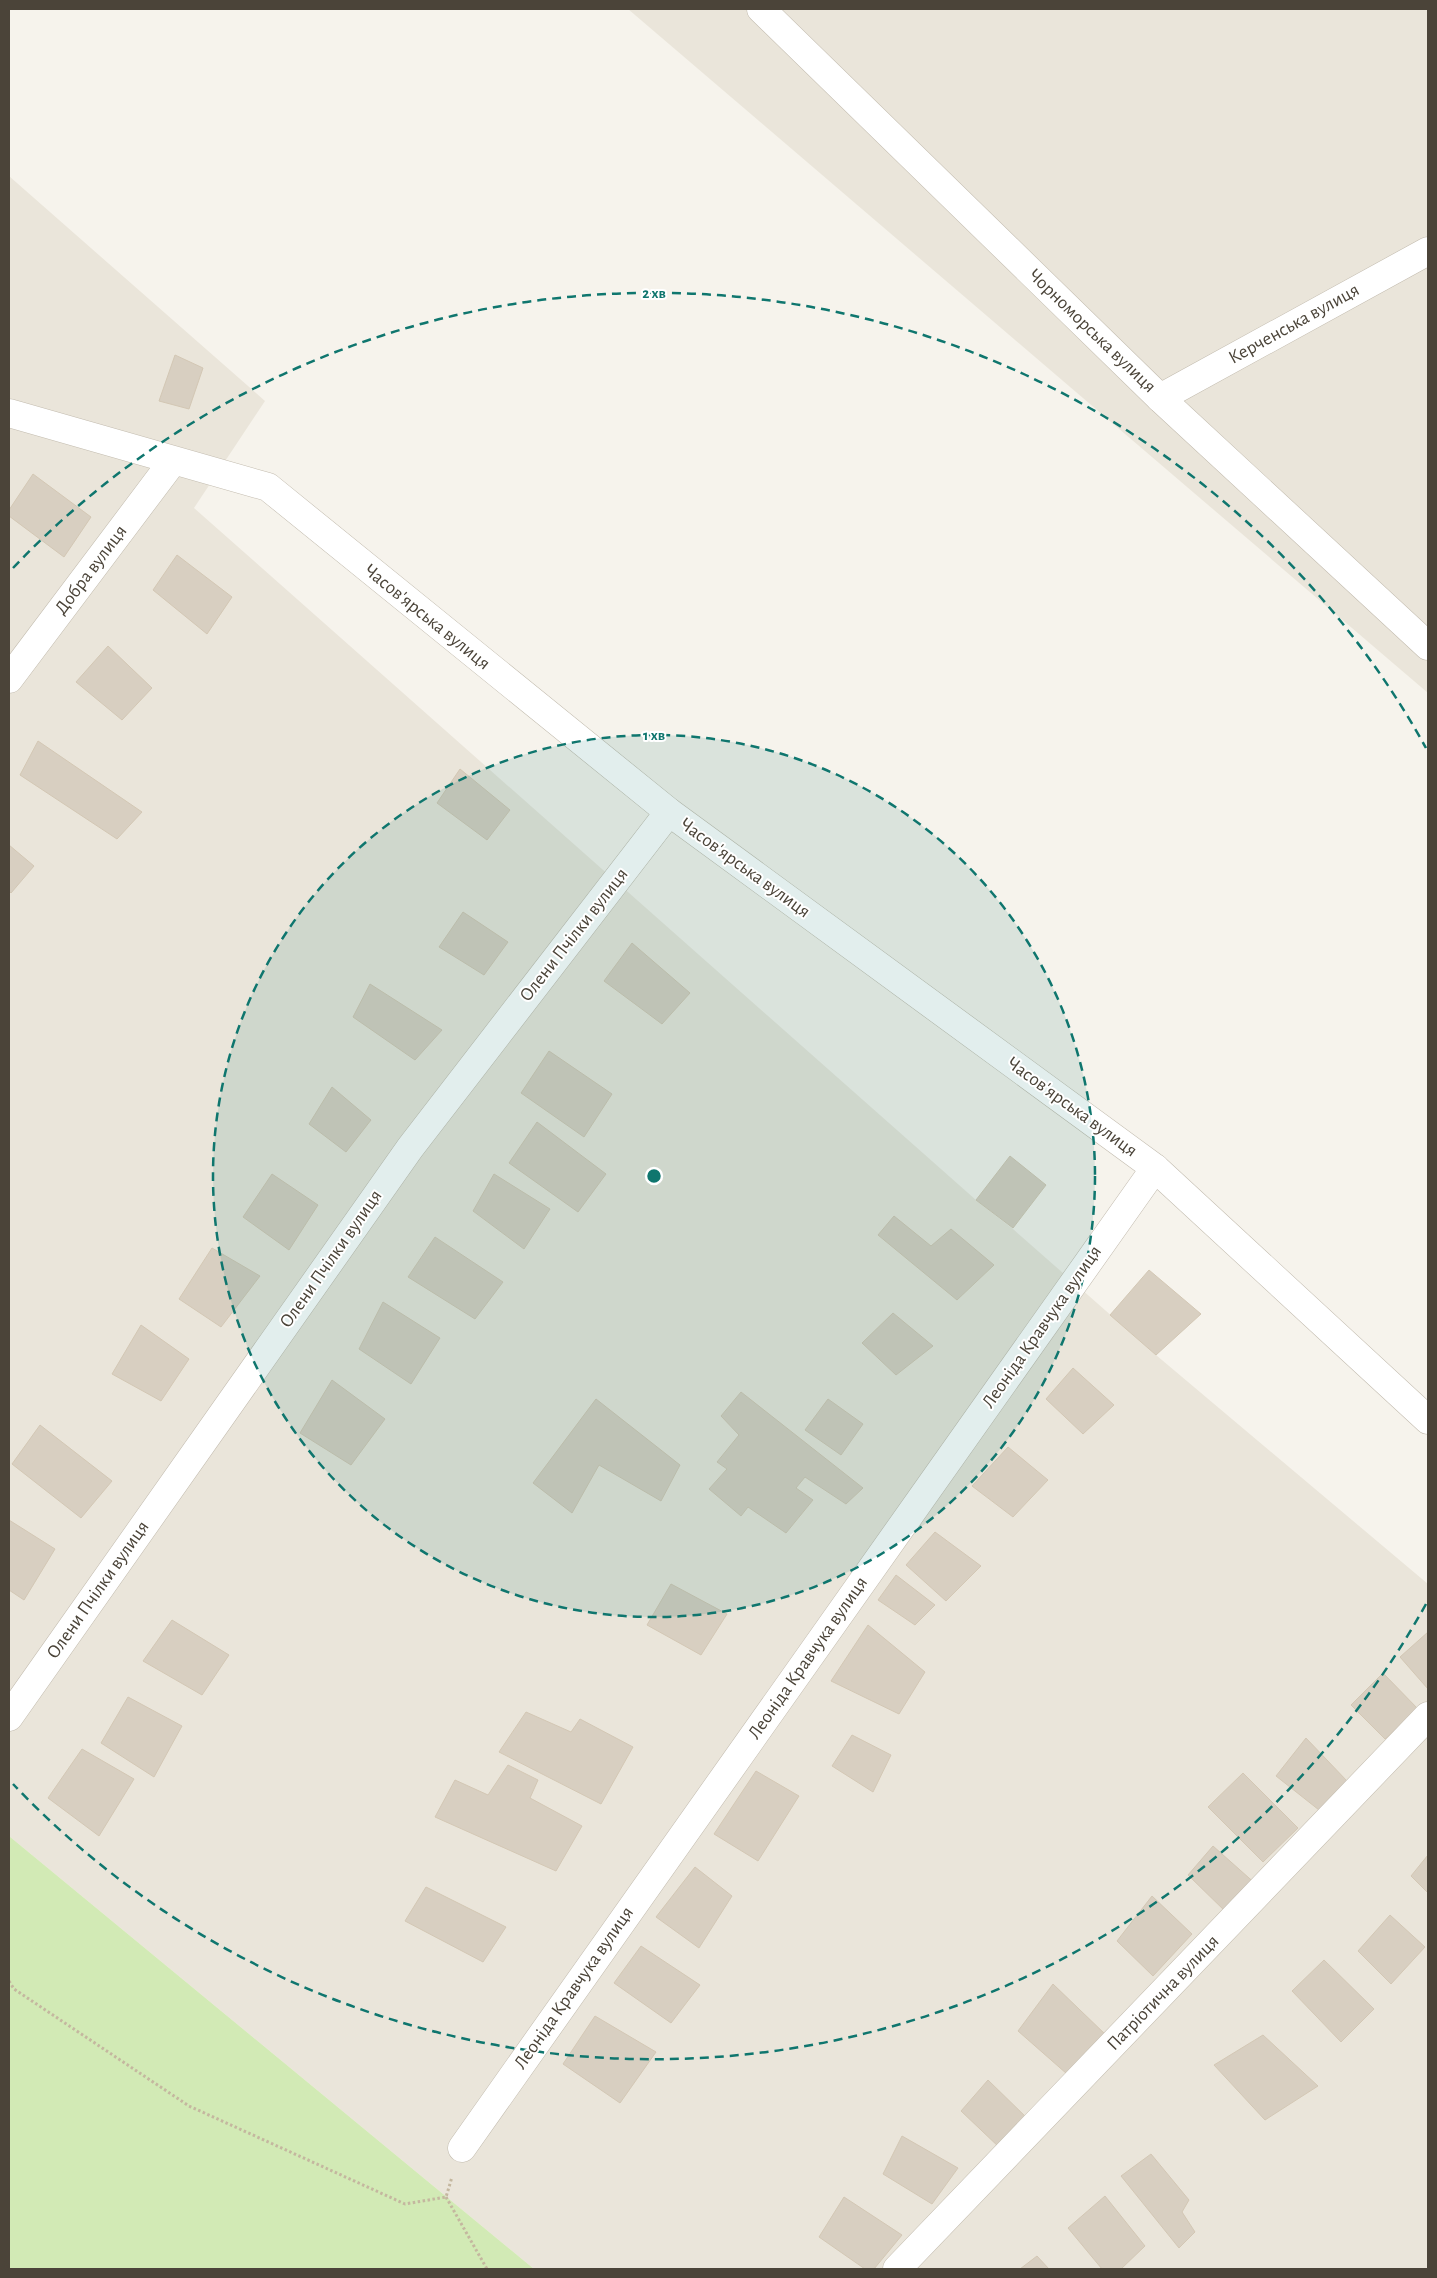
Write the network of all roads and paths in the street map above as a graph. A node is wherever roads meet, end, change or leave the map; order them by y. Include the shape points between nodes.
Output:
1 (761, 9) edge
2 (1428, 250) edge
3 (1160, 398) junction
4 (9, 413) edge
5 (174, 461) junction
6 (1428, 646) edge
7 (9, 679) edge
8 (670, 812) junction
9 (1155, 1168) junction
10 (1428, 1420) edge
11 (1428, 1716) edge
12 (9, 1717) edge
13 (9, 1981) edge
14 (462, 2148) joint
15 (446, 2197) junction
16 (487, 2269) edge
17 (897, 2269) edge

1 - 3 street, Чорноморська вулиця
2 - 3 street, Керченська вулиця
3 - 6 street, Чорноморська вулиця
4 - 5 street, Часов'ярська вулиця
5 - 7 street, Добра вулиця
5 - 8 street, Часов'ярська вулиця via 268,487
8 - 9 street, Часов'ярська вулиця
8 - 12 street, Олени Пчілки вулиця via 410,1148
9 - 10 street, Часов'ярська вулиця
9 - 14 street, Леоніда Кравчука вулиця
11 - 17 street, Патріотична вулиця
13 - 15 path via 14,1989 189,2106 405,2204
14 - 15 path
15 - 16 path

